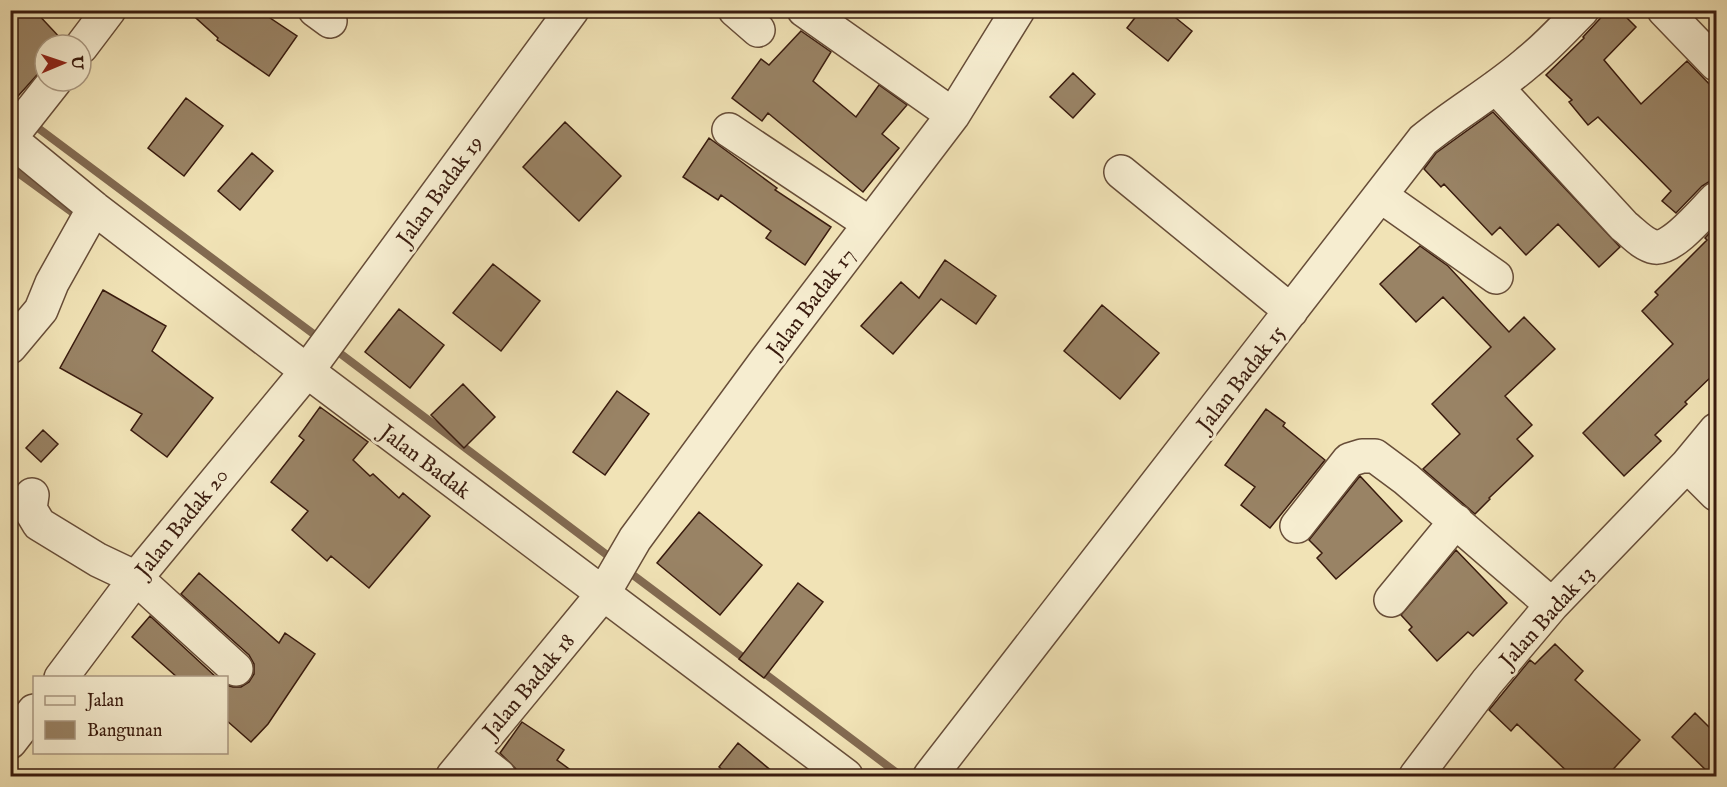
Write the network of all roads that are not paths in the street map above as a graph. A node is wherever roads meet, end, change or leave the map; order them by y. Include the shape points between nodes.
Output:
1 (110, 10) edge
2 (572, 10) edge
3 (804, 10) edge
4 (1018, 10) edge
5 (1582, 10) edge
6 (1664, 10) edge
7 (92, 33) edge
8 (1716, 64) edge
9 (1496, 87) junction
10 (46, 93) edge
11 (953, 115) junction
12 (729, 130) dead end
13 (10, 139) edge
14 (1121, 172) dead end
15 (1381, 196) junction
16 (1716, 199) edge
17 (94, 208) junction
18 (870, 224) junction
19 (1496, 277) dead end
20 (1291, 311) junction
21 (10, 347) edge
22 (307, 371) junction
23 (1716, 430) edge
24 (1691, 461) junction
25 (1716, 494) edge
26 (32, 495) dead end
27 (1456, 521) junction
28 (1297, 526) dead end
29 (136, 578) junction
30 (603, 594) junction
31 (1392, 600) dead end
32 (1552, 605) junction
33 (236, 669) dead end
34 (62, 676) edge
35 (33, 712) edge
36 (10, 742) edge
37 (462, 765) edge
38 (500, 777) edge
39 (846, 777) edge
40 (930, 777) edge
41 (1416, 777) edge

1 - 7 street
2 - 22 street, Jalan Badak 19
3 - 11 street
4 - 11 street, Jalan Badak 17
5 - 9 street, Jalan Badak 15 via 1529,62
6 - 8 street
9 - 15 street, Jalan Badak 15 via 1423,140
9 - 16 street via 1624,226 1647,244 1657,248 1671,244
10 - 13 street
11 - 18 street, Jalan Badak 17
12 - 18 street
13 - 17 street, Jalan Badak
14 - 20 street
15 - 19 street
15 - 20 street, Jalan Badak 15
17 - 21 street via 41,310
17 - 22 street, Jalan Badak
18 - 30 street, Jalan Badak 17 via 634,539
20 - 40 street, Jalan Badak 15
22 - 29 street, Jalan Badak 20
22 - 30 street, Jalan Badak
23 - 24 street, Jalan Badak 13
24 - 25 street
24 - 32 street, Jalan Badak 13
26 - 29 street via 30,509 39,524
27 - 28 street via 1375,456 1362,456 1349,460
27 - 31 street
27 - 32 street
29 - 33 street
29 - 34 street, Jalan Badak 20
30 - 37 street, Jalan Badak 18
30 - 39 street, Jalan Badak
32 - 41 street, Jalan Badak 13 via 1487,682
35 - 36 street
37 - 38 street

